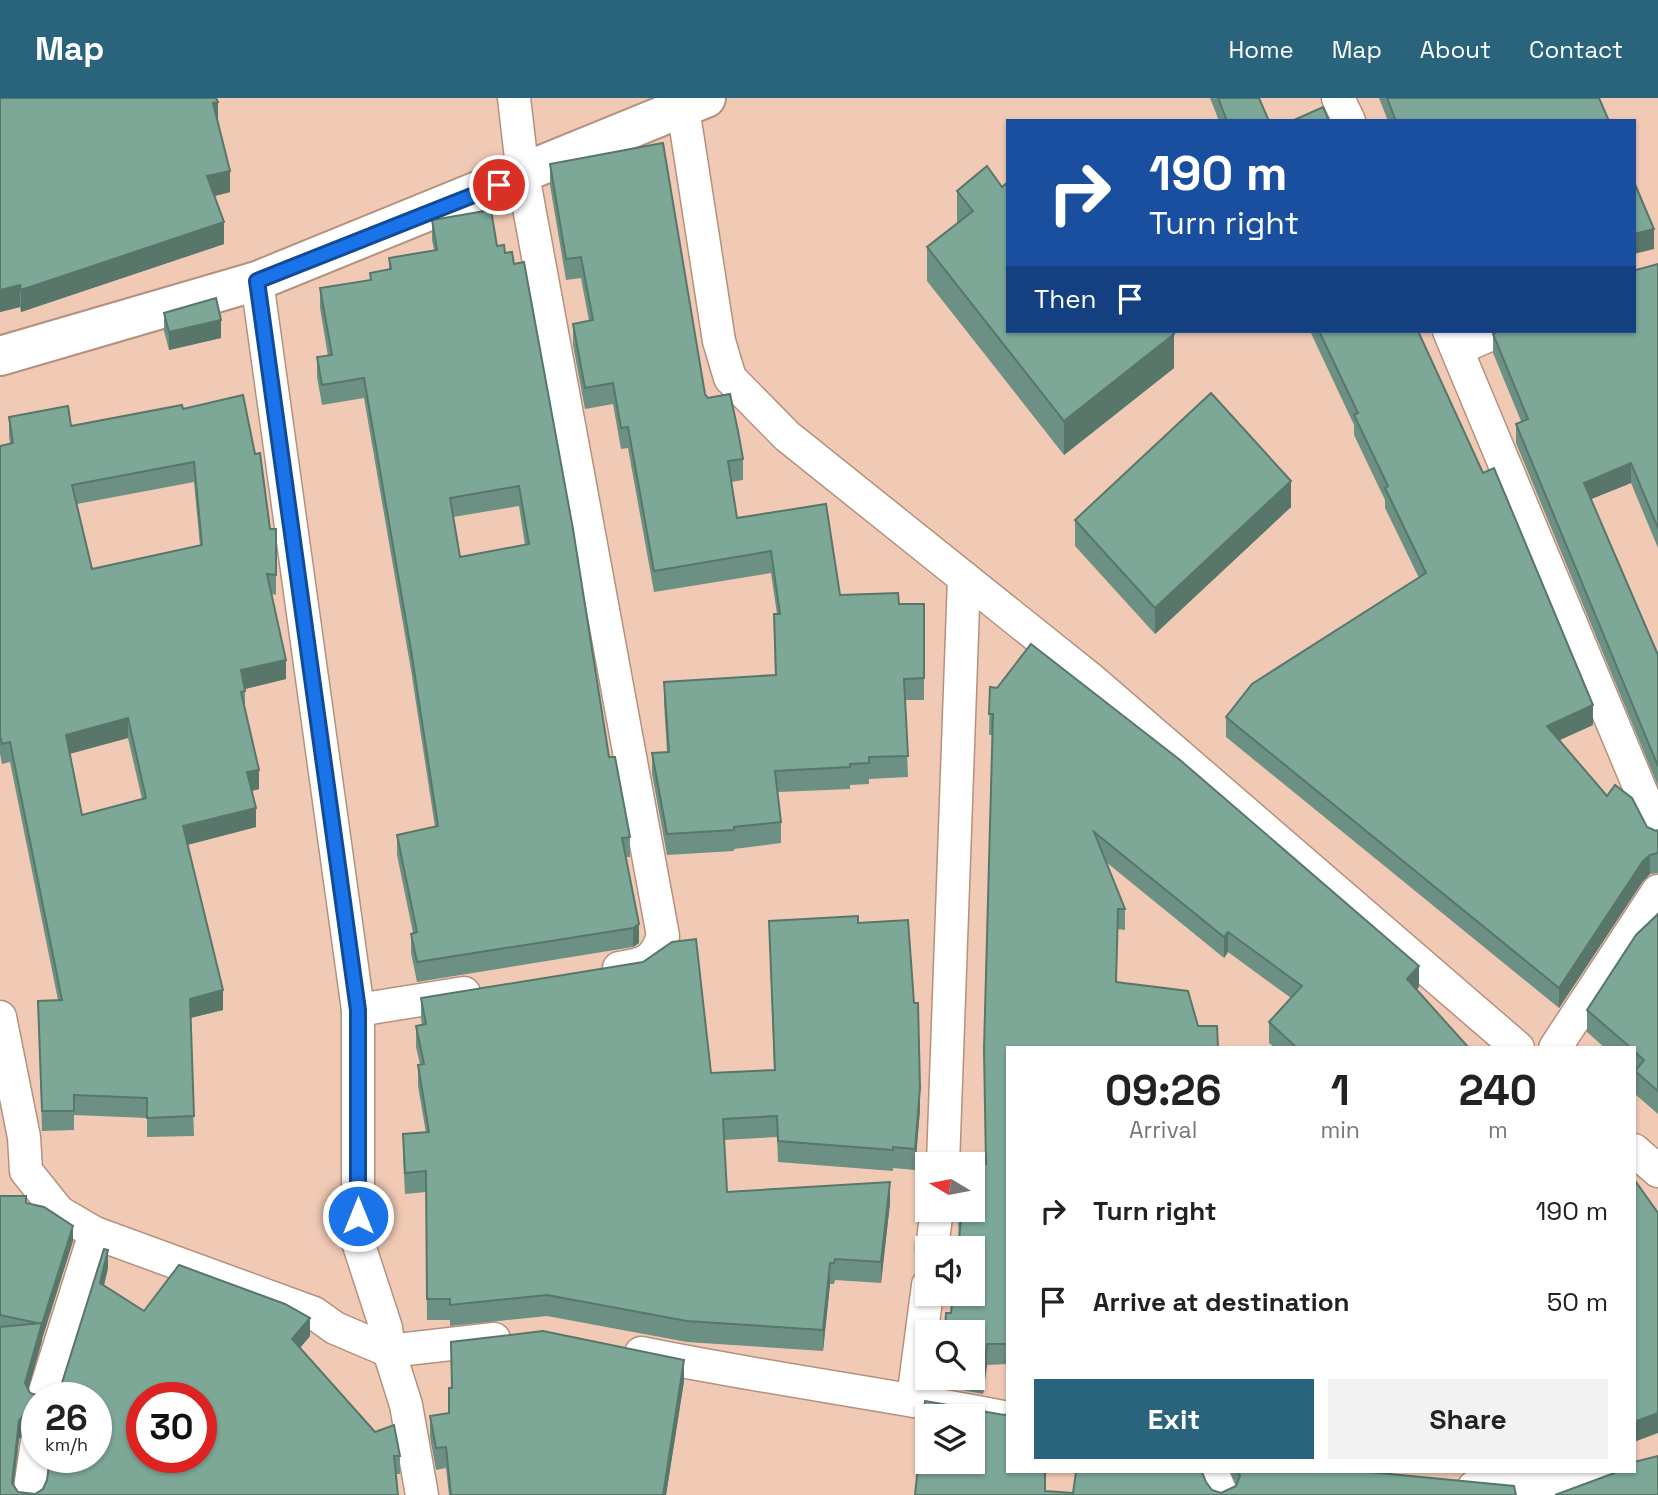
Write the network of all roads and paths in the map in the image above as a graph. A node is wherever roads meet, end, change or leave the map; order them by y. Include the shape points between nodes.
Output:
1 (514, 98) edge
2 (1338, 98) edge
3 (695, 103) edge
4 (1348, 119) edge
5 (523, 175) junction
6 (257, 281) junction
7 (1489, 333) edge
8 (1453, 340) edge
9 (0, 356) edge
10 (964, 578) junction
11 (1658, 832) edge
12 (1658, 891) edge
13 (586, 974) edge
14 (492, 989) edge
15 (358, 1010) junction
16 (0, 1017) edge
17 (1516, 1046) edge
18 (1556, 1046) edge
19 (943, 1152) edge
20 (1636, 1152) edge
21 (13, 1170) edge
22 (1658, 1171) edge
23 (95, 1233) junction
24 (925, 1306) edge
25 (518, 1336) edge
26 (610, 1347) edge
27 (389, 1351) junction
28 (48, 1382) edge
29 (913, 1399) junction
30 (1006, 1418) edge
31 (32, 1473) edge
32 (1212, 1473) edge
33 (1605, 1473) edge
34 (1443, 1483) edge
35 (29, 1495) edge
36 (422, 1495) edge
37 (1222, 1495) edge

1 - 5 street
2 - 4 street
3 - 5 street
3 - 10 street via 719,341 730,378 787,436
5 - 6 street
5 - 13 street via 663,936 657,954 640,965
6 - 9 street
6 - 15 street
7 - 8 street
8 - 11 street
10 - 17 street via 1093,681
10 - 19 street
12 - 18 street
14 - 15 street
15 - 27 street via 358,1242
16 - 21 street via 24,1137
20 - 22 street
21 - 23 street via 59,1212
23 - 27 street via 314,1313 335,1328
23 - 28 street
24 - 29 street
25 - 27 street
26 - 29 street via 743,1374
27 - 36 street via 406,1405
29 - 30 street
31 - 35 street
32 - 37 street
33 - 34 street via 1552,1488

